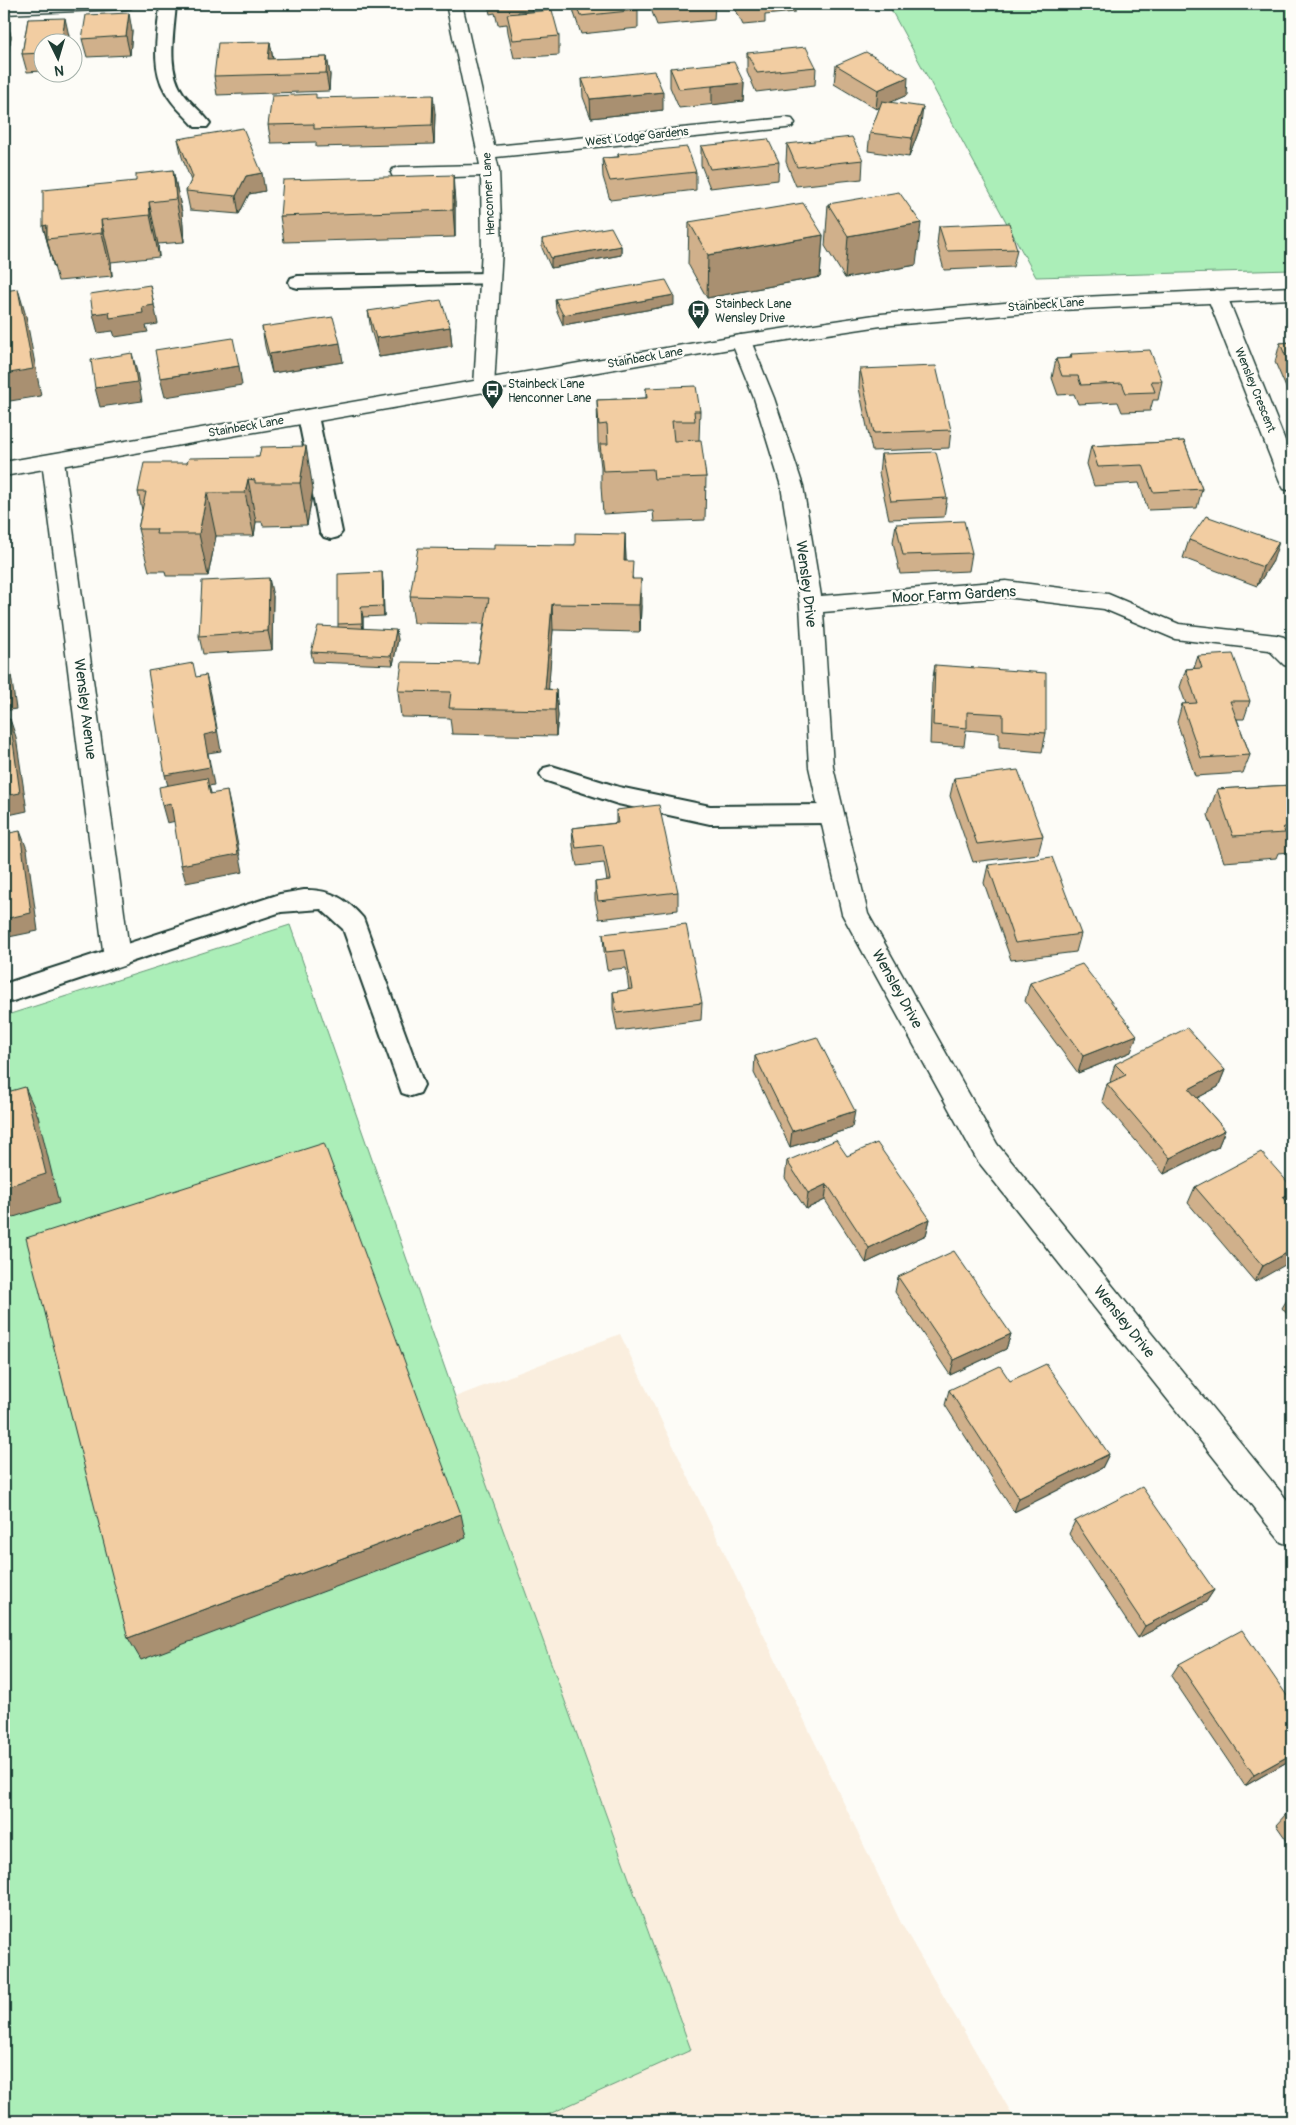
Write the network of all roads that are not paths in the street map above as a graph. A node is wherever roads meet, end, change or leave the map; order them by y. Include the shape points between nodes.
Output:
1 (125, 4) edge
2 (168, 4) edge
3 (454, 4) edge
4 (4, 9) edge
5 (201, 123) dead end
6 (786, 123) dead end
7 (489, 161) junction
8 (400, 173) dead end
9 (490, 279) junction
10 (298, 282) dead end
11 (1292, 293) edge
12 (1217, 296) junction
13 (741, 341) junction
14 (484, 387) junction
15 (308, 416) junction
16 (53, 461) junction
17 (318, 465) junction
18 (4, 469) edge
19 (260, 475) edge
20 (1292, 484) edge
21 (331, 532) dead end
22 (811, 605) junction
23 (1292, 659) edge
24 (552, 774) dead end
25 (832, 814) junction
26 (117, 958) junction
27 (4, 994) edge
28 (412, 1085) dead end
29 (1292, 1531) edge

1 - 4 street
2 - 5 lane via 166,68 169,84
3 - 7 street, Henconner Lane
6 - 7 street, West Lodge Gardens
7 - 8 street, West Lodge Gardens
7 - 9 street, Henconner Lane
9 - 10 lane
9 - 14 street, Henconner Lane
11 - 12 street, Stainbeck Lane
12 - 13 street, Stainbeck Lane via 957,312
12 - 20 street, Wensley Crescent
13 - 14 street, Stainbeck Lane
13 - 22 street, Wensley Drive via 764,398 792,486
14 - 15 street, Stainbeck Lane
15 - 16 street, Stainbeck Lane
15 - 17 lane
16 - 18 street, Stainbeck Lane
16 - 26 street, Wensley Avenue
17 - 19 lane
17 - 21 lane
22 - 23 street, Moor Farm Gardens via 1006,589 1108,602 1174,631 1276,643
22 - 25 street, Wensley Drive via 821,767
24 - 25 lane via 618,796 710,816
25 - 29 street, Wensley Drive via 855,914 987,1152
26 - 27 lane
26 - 28 lane via 280,903 326,900 338,906 354,925

